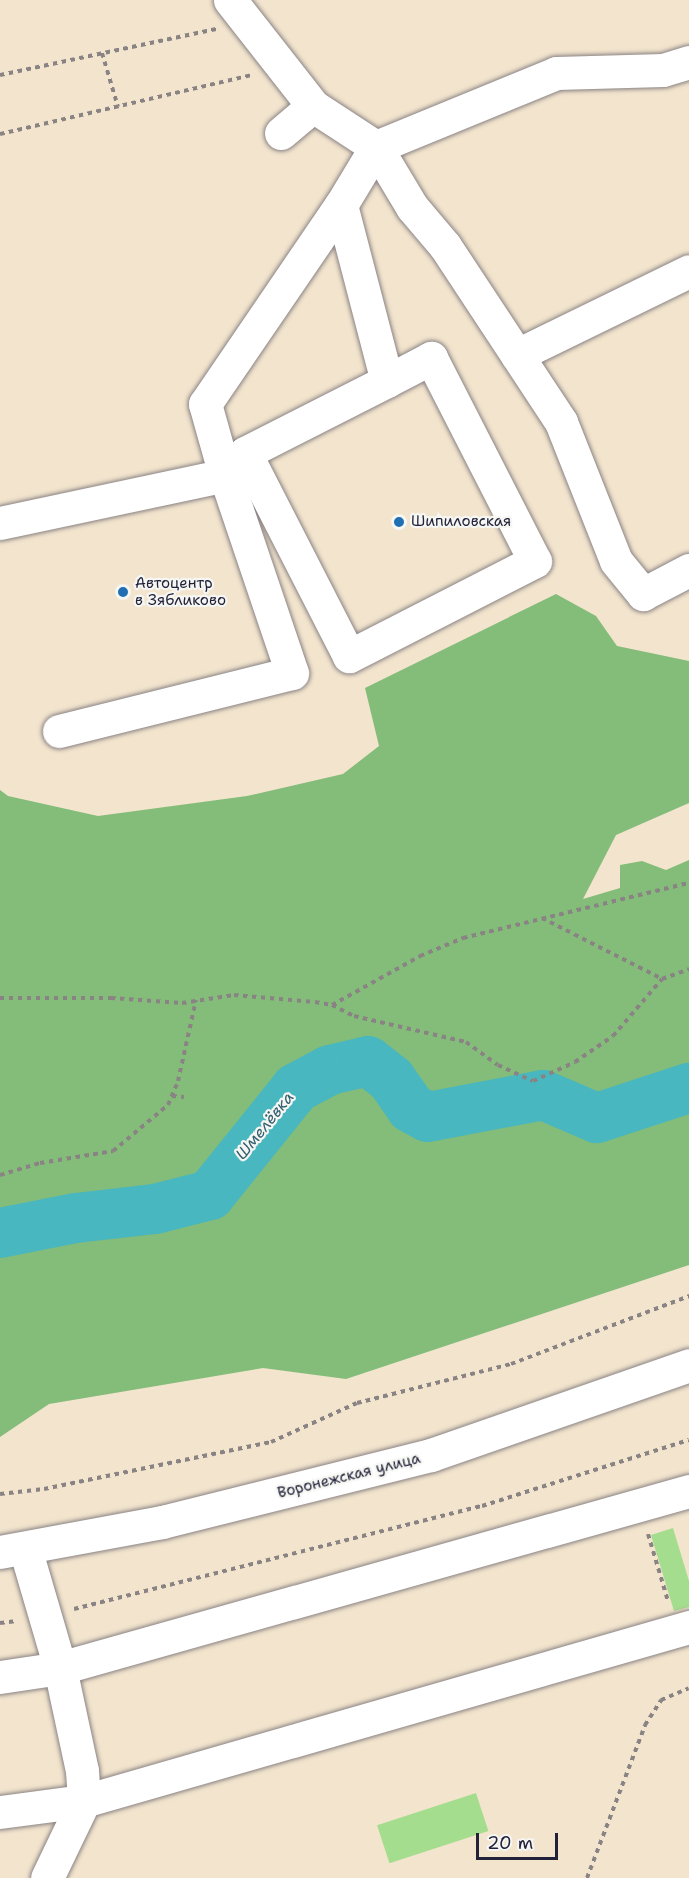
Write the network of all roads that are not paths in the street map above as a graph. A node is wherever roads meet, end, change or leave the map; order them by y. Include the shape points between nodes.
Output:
1 (227, 14) edge
2 (689, 62) edge
3 (313, 106) junction
4 (280, 132) dead end
5 (376, 147) junction
6 (341, 205) junction
7 (689, 271) edge
8 (517, 354) junction
9 (387, 381) junction
10 (225, 475) junction
11 (0, 523) edge
12 (689, 570) edge
13 (59, 731) dead end
14 (689, 1365) edge
15 (689, 1491) edge
16 (12, 1550) edge
17 (683, 1629) edge
18 (60, 1668) junction
19 (0, 1677) edge
20 (84, 1801) junction
21 (0, 1812) edge
22 (47, 1878) edge

1 - 3 street
2 - 5 street via 663,70 556,73
3 - 4 street
3 - 5 street
5 - 6 street
5 - 8 street via 412,207 445,246
6 - 9 street
6 - 10 street via 205,404
7 - 8 street
8 - 12 street via 561,422 616,561 643,594
9 - 9 street via 431,358 535,561 349,656 245,453
10 - 11 street
10 - 13 street via 292,673
14 - 16 street, Воронежская улица via 431,1455 162,1522
15 - 18 street
16 - 18 street via 44,1617
17 - 20 street
18 - 19 street
18 - 20 street via 82,1771
20 - 21 street
20 - 22 street

